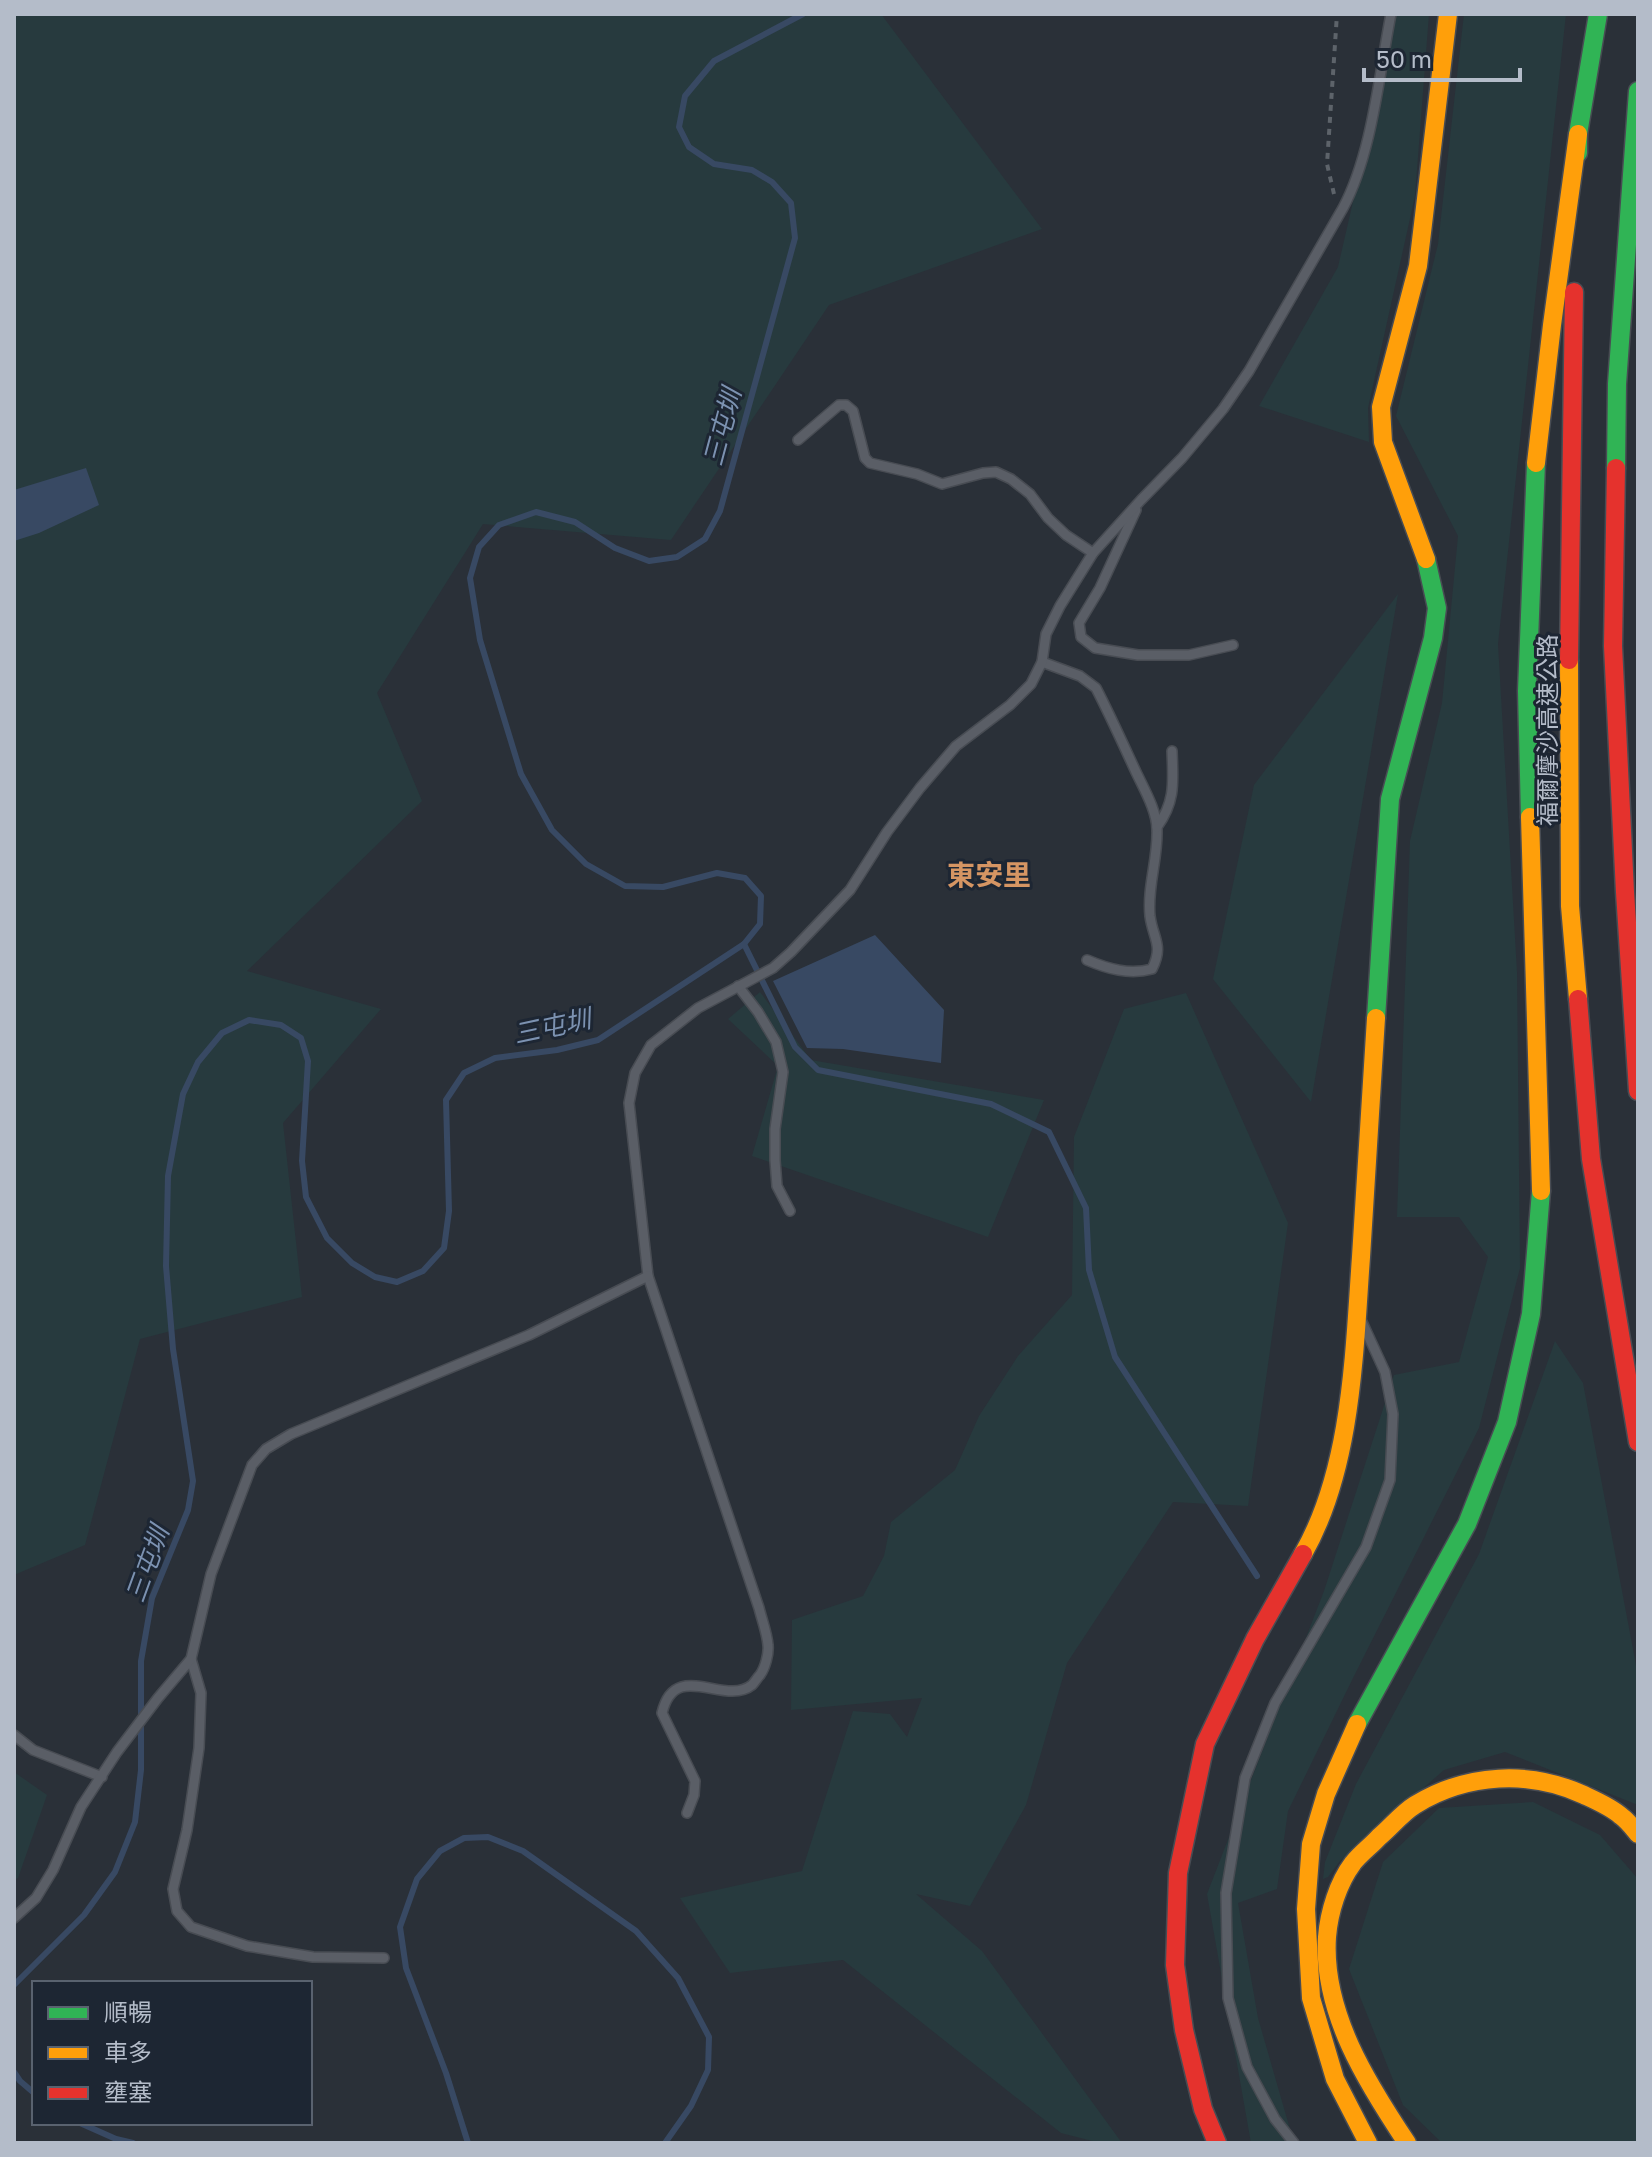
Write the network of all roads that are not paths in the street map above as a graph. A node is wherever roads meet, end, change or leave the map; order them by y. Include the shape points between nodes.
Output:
1 (1391, 14) edge
2 (1448, 14) edge
3 (1598, 14) edge
4 (1638, 91) edge
5 (1578, 134) junction
6 (798, 440) dead end
7 (1141, 500) junction
8 (1093, 553) junction
9 (1233, 645) dead end
10 (1042, 662) junction
11 (1172, 751) dead end
12 (1157, 827) junction
13 (1087, 960) dead end
14 (738, 986) junction
15 (1638, 1091) edge
16 (790, 1211) dead end
17 (648, 1276) junction
18 (1357, 1312) junction
19 (1638, 1442) edge
20 (191, 1659) junction
21 (14, 1735) edge
22 (102, 1777) junction
23 (687, 1813) dead end
24 (1638, 1834) edge
25 (14, 1918) edge
26 (384, 1958) dead end
27 (1217, 2143) edge
28 (1294, 2143) edge
29 (1368, 2143) edge
30 (1407, 2143) edge

1 - 7 lane via 1354,187 1249,371 1182,458
2 - 18 main road via 1418,266 1381,407 1383,442 1429,568 1437,608 1390,799
3 - 5 main road, 福爾摩沙高速公路
4 - 15 main road via 1617,384 1613,646
5 - 19 main road, 福爾摩沙高速公路 via 1569,576 1570,906 1591,1159
5 - 29 main road via 1534,483 1527,691 1541,1186 1531,1314 1507,1422 1467,1524 1357,1723 1311,1844 1306,1909 1311,1998 1335,2079
6 - 8 lane via 839,405 846,405 853,411 870,463 942,484 996,472 1030,494 1066,535
7 - 8 lane
7 - 9 lane via 1079,623 1081,637 1095,648 1138,655 1189,655
8 - 10 lane via 1046,634
10 - 12 lane via 1096,688
10 - 14 lane via 1031,684 956,746 920,788 850,890 773,968
11 - 12 lane via 1173,794
12 - 13 lane via 1150,918 1158,957 1152,969 1108,969
14 - 16 lane via 776,1042 783,1072 775,1160 777,1186
14 - 17 lane via 698,1008 651,1045 635,1073 629,1103
17 - 20 lane via 529,1335 266,1449 252,1465 211,1574
17 - 23 lane via 768,1647 764,1670 751,1686 731,1691 675,1688 666,1698 662,1713 695,1781
18 - 27 main road via 1349,1405 1329,1498 1205,1744 1178,1873 1175,1965 1184,2030
18 - 28 lane via 1385,1372 1393,1414 1390,1480 1366,1547 1275,1703 1245,1778 1226,1893 1228,1998 1247,2067
20 - 22 lane
20 - 26 lane via 201,1693 199,1748 173,1889 177,1911 191,1927 247,1946 313,1957
21 - 22 lane via 33,1750
22 - 25 lane via 81,1807 36,1898
24 - 30 main road via 1619,1814 1578,1793 1535,1778 1498,1777 1454,1787 1412,1807 1353,1864 1334,1901 1327,1963 1357,2060

